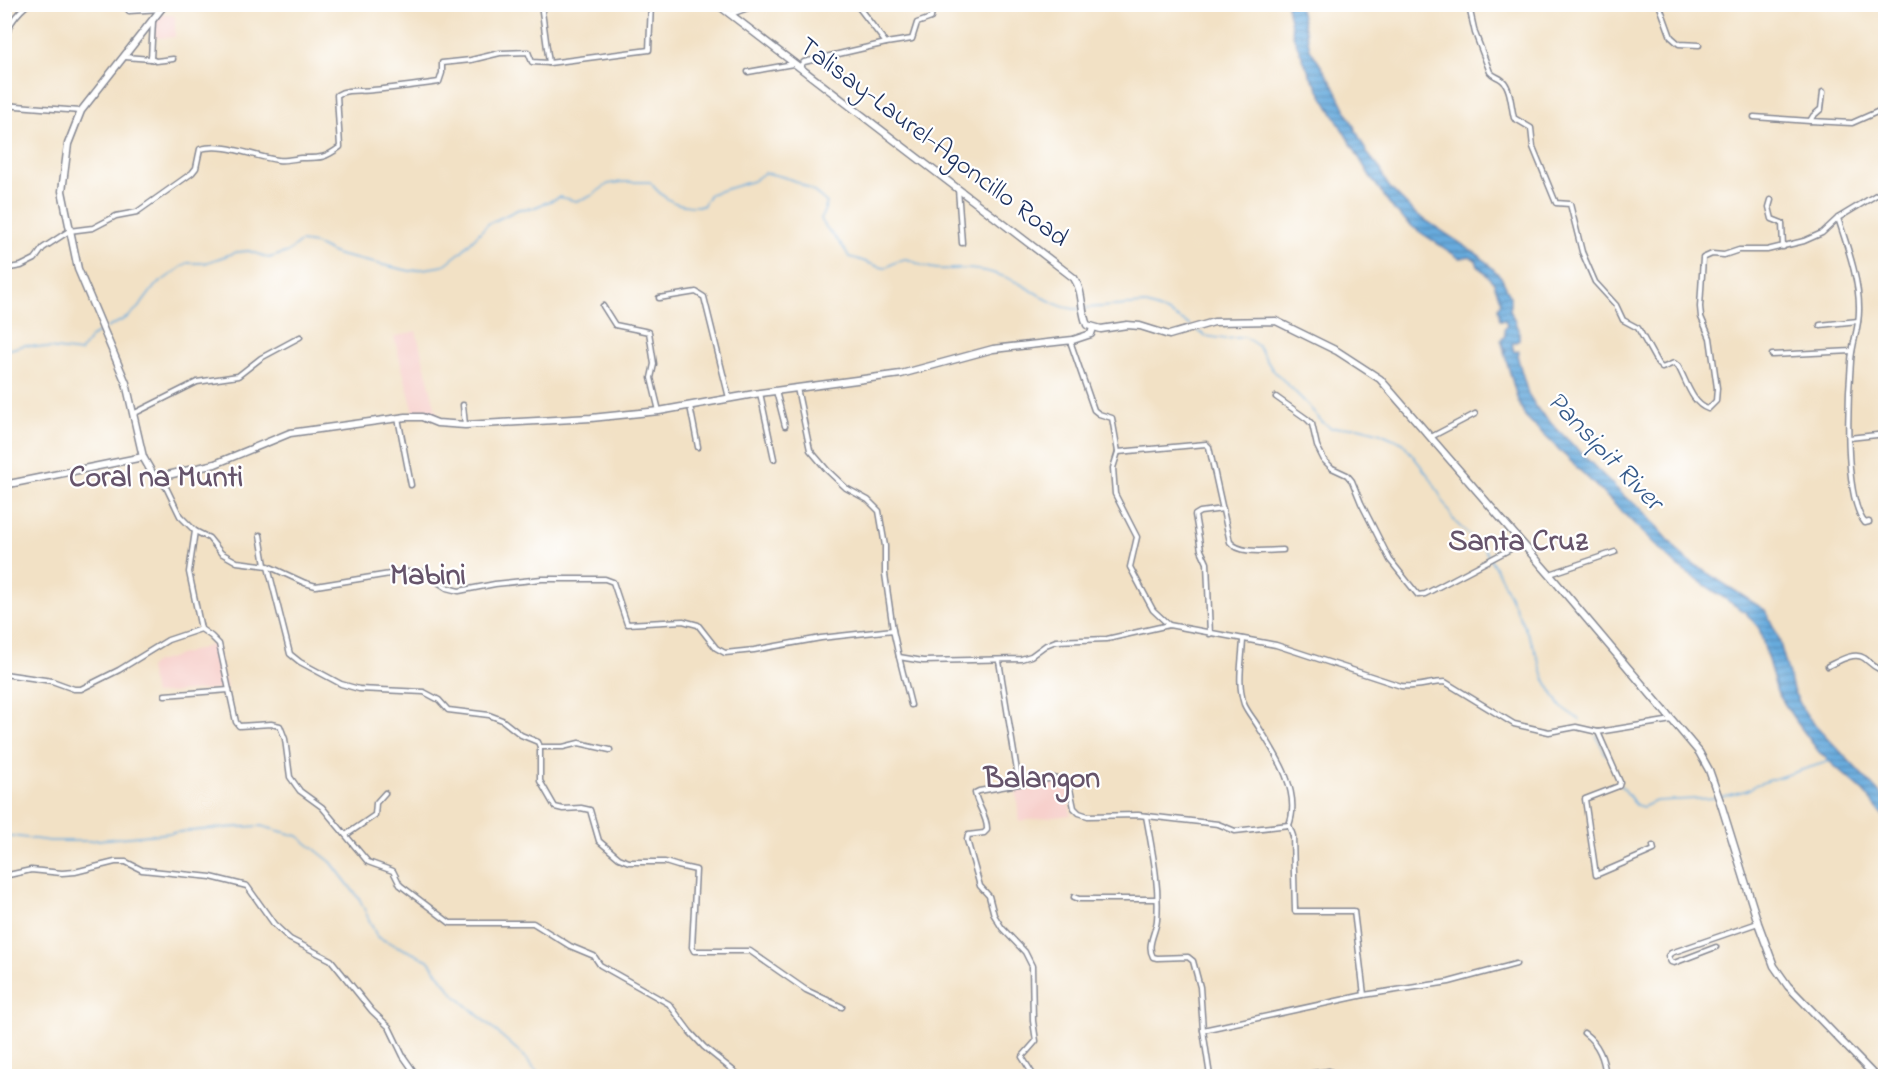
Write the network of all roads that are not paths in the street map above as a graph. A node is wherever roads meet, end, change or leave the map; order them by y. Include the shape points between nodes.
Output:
1 (28, 4) edge
2 (124, 4) edge
3 (541, 4) edge
4 (651, 4) edge
5 (717, 4) edge
6 (759, 4) edge
7 (856, 4) edge
8 (933, 4) edge
9 (1465, 4) edge
10 (1659, 4) edge
11 (163, 7) edge
12 (730, 14) junction
13 (153, 20) junction
14 (886, 43) junction
15 (1699, 45) dead end
16 (123, 57) junction
17 (151, 59) junction
18 (173, 59) dead end
19 (549, 63) junction
20 (795, 66) junction
21 (4, 72) edge
22 (748, 72) dead end
23 (1823, 92) dead end
24 (4, 105) edge
25 (1886, 108) edge
26 (81, 111) junction
27 (1754, 117) dead end
28 (1810, 122) junction
29 (958, 188) junction
30 (1886, 189) edge
31 (1771, 200) dead end
32 (1838, 218) junction
33 (69, 231) junction
34 (962, 243) dead end
35 (1783, 247) junction
36 (4, 269) edge
37 (659, 298) dead end
38 (603, 306) dead end
39 (1858, 321) junction
40 (1820, 325) dead end
41 (1093, 328) junction
42 (300, 337) dead end
43 (1070, 341) junction
44 (1852, 351) junction
45 (1772, 355) dead end
46 (797, 388) junction
47 (776, 391) junction
48 (760, 393) junction
49 (1276, 397) dead end
50 (729, 398) junction
51 (463, 405) dead end
52 (689, 405) junction
53 (659, 411) junction
54 (132, 414) junction
55 (1475, 414) dead end
56 (398, 418) junction
57 (465, 425) junction
58 (785, 426) dead end
59 (1886, 434) edge
60 (1431, 437) junction
61 (1849, 438) junction
62 (698, 447) dead end
63 (1118, 452) junction
64 (143, 457) junction
65 (774, 459) dead end
66 (155, 477) junction
67 (4, 485) edge
68 (411, 485) dead end
69 (1222, 509) junction
70 (1869, 522) dead end
71 (195, 531) junction
72 (260, 535) dead end
73 (1522, 543) junction
74 (1283, 549) dead end
75 (1615, 552) dead end
76 (266, 566) junction
77 (1549, 574) junction
78 (1169, 626) junction
79 (201, 630) junction
80 (893, 630) junction
81 (1210, 634) junction
82 (1243, 640) junction
83 (899, 657) junction
84 (999, 660) junction
85 (1828, 666) dead end
86 (1886, 666) edge
87 (4, 674) edge
88 (228, 690) junction
89 (165, 695) dead end
90 (911, 705) dead end
91 (1673, 720) junction
92 (1598, 732) junction
93 (540, 747) junction
94 (610, 750) dead end
95 (1019, 783) junction
96 (385, 793) dead end
97 (1146, 816) junction
98 (1289, 825) junction
99 (346, 835) junction
100 (1653, 846) dead end
101 (4, 876) edge
102 (1074, 897) dead end
103 (1156, 899) junction
104 (1758, 923) junction
105 (1716, 947) dead end
106 (1516, 964) dead end
107 (1364, 995) junction
108 (842, 1006) dead end
109 (1203, 1030) junction
110 (1584, 1033) dead end
111 (417, 1077) edge
112 (740, 1077) edge
113 (1034, 1077) edge
114 (1210, 1077) edge
115 (1292, 1077) edge
116 (1341, 1077) edge
117 (1606, 1077) edge
118 (1875, 1077) edge

1 - 21 street via 9,23
2 - 11 street via 129,11
3 - 19 street
4 - 19 street via 649,50
5 - 12 main road, Talisay-Laurel-Agoncillo Road
6 - 12 street
7 - 14 street
8 - 14 street via 931,18 917,24 912,39
9 - 35 street via 1490,72 1507,86 1514,118 1531,128 1533,147 1556,203 1570,204 1582,252 1595,282 1616,305 1623,320 1638,328 1658,364 1662,368 1674,363 1678,366 1703,408 1712,407 1717,388 1710,338 1701,317 1703,258 1739,250
10 - 15 street via 1671,37 1679,44
11 - 13 main road
12 - 20 main road, Talisay-Laurel-Agoncillo Road
13 - 16 main road
13 - 17 street
14 - 20 street
16 - 17 street
16 - 26 main road
17 - 18 street
19 - 33 street via 532,62 528,52 500,53 442,63 439,82 343,92 337,95 336,103 340,147 327,156 280,161 221,148 200,149 192,173 137,212 116,216 93,228
20 - 22 street
20 - 29 main road, Talisay-Laurel-Agoncillo Road
23 - 28 street via 1821,109
24 - 26 street
25 - 28 street via 1852,123
26 - 33 main road via 68,144 62,191
27 - 28 street
29 - 34 street
29 - 41 main road, Talisay-Laurel-Agoncillo Road via 1074,278 1080,287 1087,325
30 - 32 street
31 - 35 street via 1772,219 1782,223
32 - 35 street via 1822,233
32 - 39 street via 1857,284
33 - 36 street via 43,248 35,259
33 - 54 main road via 78,269 126,383
37 - 50 street via 696,292 704,297
38 - 53 street via 615,325 650,332 654,364 651,378
39 - 40 street
39 - 44 street
41 - 43 main road via 1091,334
41 - 60 main road via 1140,326 1169,335 1214,322 1276,321 1337,351 1380,379
42 - 54 street via 238,376 197,382
43 - 46 main road via 993,349 901,374
43 - 63 street via 1094,410 1112,418
44 - 45 street
44 - 61 street
46 - 47 main road
46 - 80 street via 810,450 846,488 879,511
47 - 48 main road
47 - 58 street
48 - 50 main road
48 - 65 street
49 - 73 street via 1307,419 1324,460 1352,481 1390,560 1418,595
50 - 52 main road
51 - 57 street
52 - 53 main road
52 - 62 street
53 - 57 main road
54 - 64 main road
55 - 60 street
56 - 57 main road via 422,417 437,423
56 - 66 main road via 290,433 215,464
56 - 68 street
59 - 61 street
60 - 73 main road
61 - 70 street via 1856,508 1865,523
63 - 69 street via 1206,444
63 - 78 street via 1113,468 1115,494 1137,537 1130,567 1153,610
64 - 66 main road
64 - 67 main road
66 - 71 street via 166,487 180,516
69 - 74 street via 1234,547
69 - 81 street via 1195,515 1207,563
71 - 76 street via 237,561
71 - 79 street via 189,572
72 - 76 street
73 - 77 main road
75 - 77 street
76 - 80 street via 316,586 402,572 422,572 459,591 542,579 605,579 613,582 627,624 683,621 698,625 716,648 725,652
76 - 93 street via 290,654 300,662 353,688 424,692 448,710 489,715 537,741
77 - 91 main road
78 - 81 street
78 - 84 street via 1107,639 1056,641 1031,656
79 - 87 street via 168,640 81,689
79 - 88 street via 219,644
80 - 83 street
81 - 82 street
82 - 92 street via 1276,645 1401,686 1445,682 1514,724 1533,729 1548,732 1576,727
82 - 98 street via 1239,686 1247,710 1270,744 1288,782 1294,813
83 - 84 street via 923,661
83 - 90 street
84 - 95 street
85 - 86 street via 1856,655 1873,667
88 - 89 street
88 - 99 street via 238,726 280,726 290,777
91 - 92 street
91 - 104 main road via 1699,752 1716,791
92 - 100 street via 1620,782 1619,786 1585,799 1596,875 1654,850
93 - 94 street via 579,744
93 - 108 street via 540,781 555,807 590,810 597,837 612,853 626,861 665,862 696,870 693,951 750,951 806,990
95 - 97 street via 1054,778 1065,781 1074,808 1088,816
95 - 113 street via 975,793 988,823 987,830 971,833 967,840 980,886 989,896 994,915 1032,966 1036,1041 1022,1057
96 - 99 street via 376,803 375,815
97 - 98 street via 1218,824 1235,831
97 - 103 street
98 - 107 street via 1293,836 1294,911 1354,911
99 - 112 street via 368,862 393,871 400,885 450,923 533,923 594,956 600,964 669,1004 697,1039
101 - 111 street via 31,870 75,872 126,862 142,870 211,877 246,886 290,939 331,960 388,1027
102 - 103 street
103 - 109 street via 1158,918 1151,952 1157,958 1188,957 1193,961 1200,987
104 - 105 street via 1668,956 1674,963
104 - 118 main road via 1780,977
106 - 107 street via 1449,982
107 - 109 street
109 - 114 street
110 - 117 street via 1604,1060
115 - 116 street via 1329,1071

